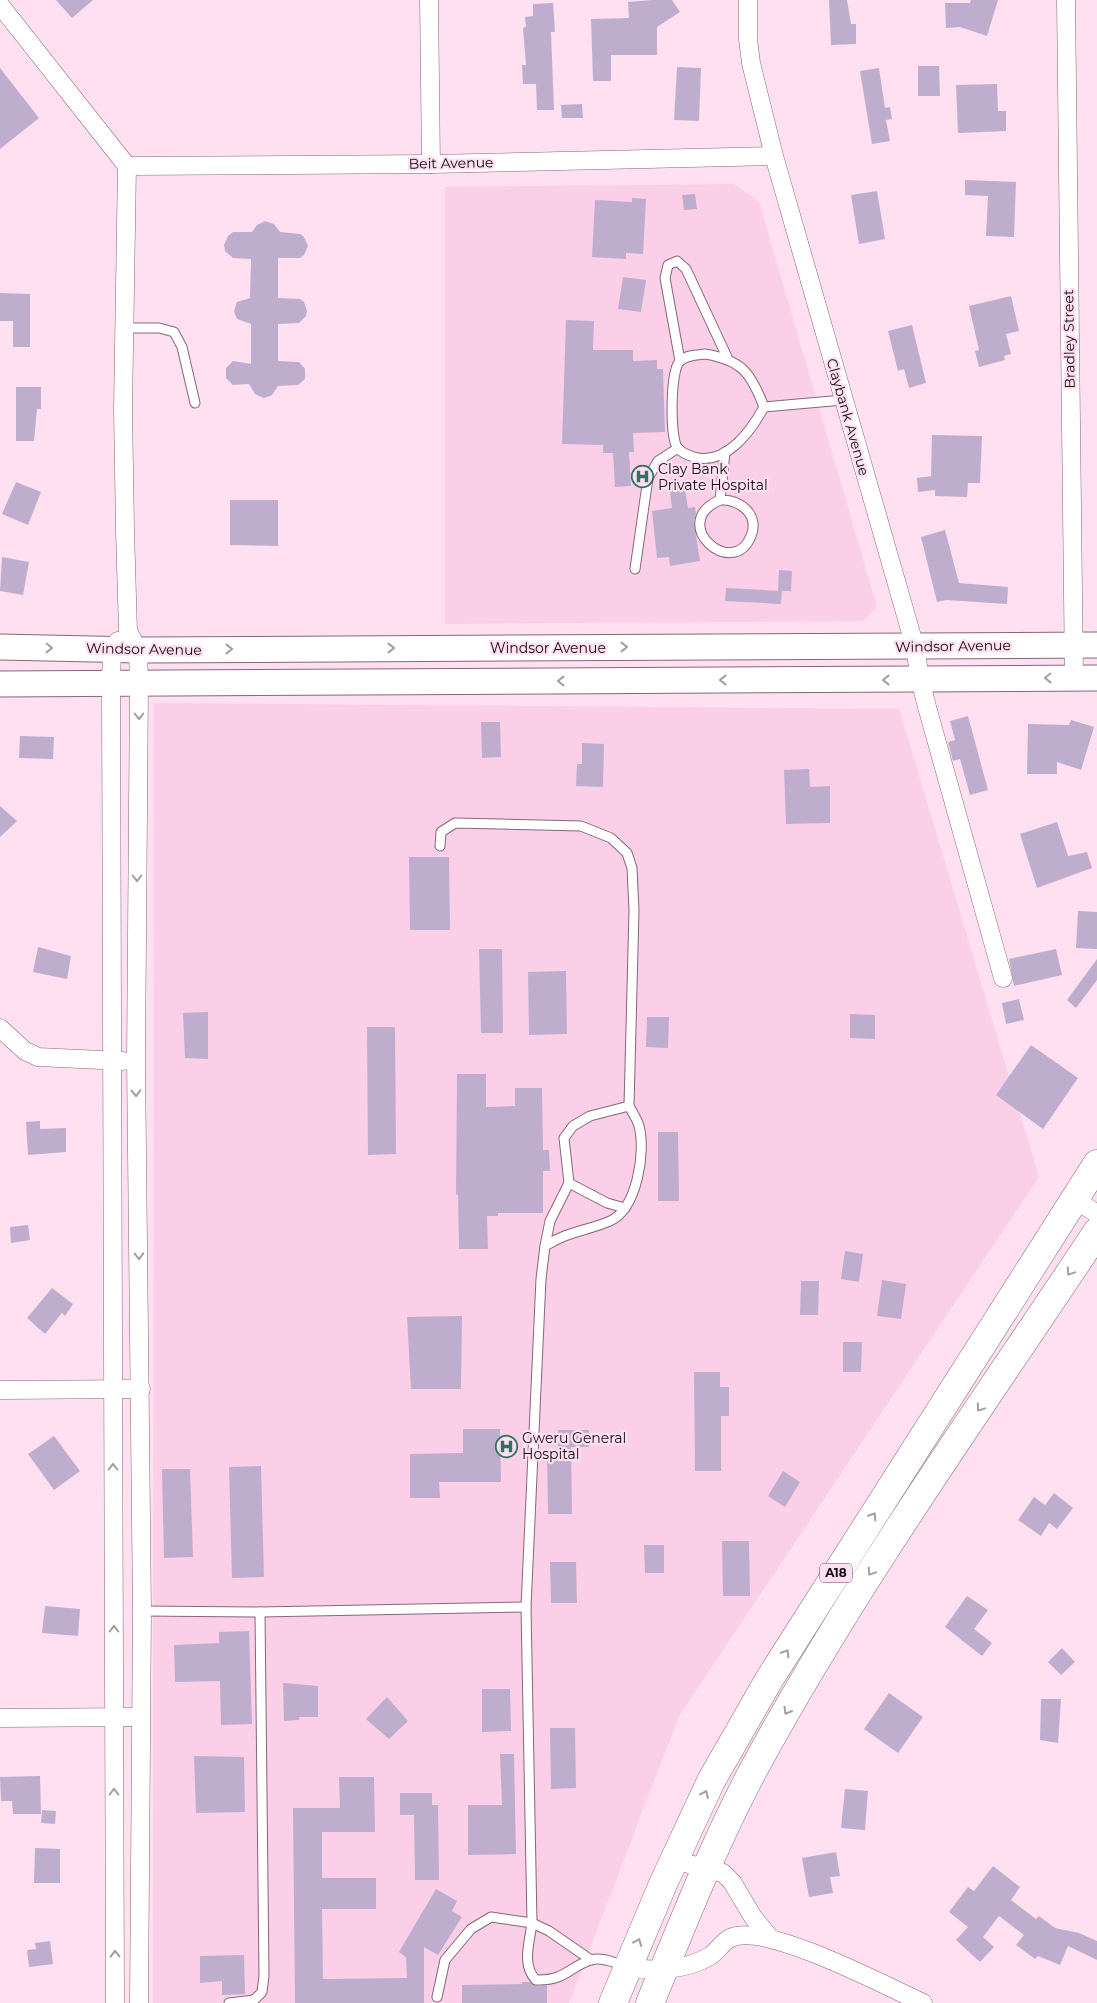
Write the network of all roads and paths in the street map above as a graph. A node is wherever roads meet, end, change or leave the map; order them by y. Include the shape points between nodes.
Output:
1 (429, 0) edge
2 (748, 0) edge
3 (1066, 0) edge
4 (0, 5) edge
5 (774, 156) junction
6 (431, 164) junction
7 (127, 166) junction
8 (125, 328) junction
9 (727, 357) junction
10 (680, 361) junction
11 (843, 400) junction
12 (195, 403) dead end
13 (764, 407) junction
14 (678, 448) junction
15 (725, 452) junction
16 (720, 500) junction
17 (635, 569) dead end
18 (126, 643) junction
19 (1085, 645) edge
20 (0, 647) edge
21 (916, 647) junction
22 (1085, 678) edge
23 (920, 680) junction
24 (0, 684) edge
25 (111, 684) junction
26 (139, 684) junction
27 (440, 846) dead end
28 (1004, 978) dead end
29 (0, 1028) edge
30 (136, 1061) junction
31 (112, 1062) junction
32 (628, 1106) junction
33 (1097, 1164) edge
34 (569, 1183) junction
35 (1086, 1206) edge
36 (625, 1208) junction
37 (1097, 1232) edge
38 (545, 1246) junction
39 (1020, 1286) junction
40 (1050, 1303) junction
41 (141, 1389) junction
42 (0, 1390) edge
43 (112, 1390) junction
44 (931, 1425) junction
45 (959, 1440) junction
46 (827, 1588) junction
47 (852, 1602) junction
48 (526, 1607) junction
49 (142, 1611) junction
50 (260, 1612) junction
51 (114, 1717) junction
52 (140, 1717) junction
53 (0, 1718) edge
54 (674, 1860) junction
55 (708, 1867) junction
56 (532, 1922) junction
57 (770, 1938) junction
58 (590, 1960) junction
59 (628, 1966) junction
60 (664, 1969) junction
61 (437, 1997) dead end
62 (115, 2003) edge
63 (139, 2003) edge
64 (230, 2003) edge
65 (613, 2003) edge
66 (650, 2003) edge
67 (923, 2003) edge

1 - 6 street
2 - 5 street, Claybank Avenue via 750,63
3 - 19 street, Bradley Street
4 - 7 street
5 - 6 street, Beit Avenue
5 - 11 street, Claybank Avenue
6 - 7 street, Beit Avenue
7 - 8 street
8 - 12 lane via 160,328 174,332 182,347
8 - 18 street
9 - 10 lane via 705,354
9 - 10 lane via 686,269 672,262 668,265 666,278
9 - 13 lane via 744,369
10 - 14 lane via 674,370 673,381 674,437
11 - 13 lane
11 - 21 street, Claybank Avenue
13 - 15 lane via 754,426
14 - 15 lane via 696,458 714,457
14 - 17 lane via 658,462 648,478
15 - 16 lane
16 - 16 lane via 736,501 752,519 751,536 733,552 717,551 709,546 701,532 702,516 712,503
20 -> 18 main road, Windsor Avenue
18 -> 21 main road, Windsor Avenue
18 - 25 street
18 - 26 street
19 - 21 main road, Windsor Avenue
19 - 22 street, Bradley Street
21 - 23 street, Claybank Avenue
22 -> 23 main road
23 -> 26 main road
23 - 28 street, Claybank Avenue
24 - 25 main road
25 - 26 main road
25 - 31 street
26 -> 30 street
27 - 32 lane via 441,832 455,823 581,826 611,838 627,853 632,868 634,910
29 - 31 street via 24,1051 38,1057
30 - 31 street
30 -> 41 street
31 - 43 street
32 - 34 lane via 590,1116 573,1126 564,1138
32 - 36 lane via 639,1126 641,1143 640,1168 633,1194
33 - 35 highway, A18
34 - 36 lane via 607,1203
34 - 38 lane via 550,1221
35 - 39 highway, A18
36 - 38 lane via 612,1220 561,1236
37 -> 40 highway, A18
38 - 48 lane
39 - 40 highway
39 - 44 highway, A18
40 -> 45 highway, A18
41 - 43 street
41 - 49 street
42 - 43 street
51 -> 43 street
44 - 45 highway
46 -> 44 highway, A18
45 -> 47 highway, A18
46 - 47 highway
54 -> 46 highway, A18 via 716,1773 770,1678
47 -> 55 highway, A18 via 755,1767
48 - 50 lane
48 - 56 lane
49 - 50 lane
49 - 52 street
50 - 64 lane via 264,1976 262,1992 254,2000
51 - 52 street
51 - 53 street
62 -> 51 street
52 - 63 street
54 - 55 street
59 -> 54 highway, A18
55 - 57 street via 723,1873 732,1882
55 - 60 highway, A18
56 - 58 lane
56 - 58 lane via 527,1963 529,1973 536,1980 561,1977
56 - 61 lane via 491,1917 471,1929 445,1960
57 - 60 street via 752,1934 736,1936 696,1962
57 - 67 street via 824,1958
58 - 59 lane
59 - 60 street via 642,1970
59 - 65 highway, A18
60 - 66 highway, A18

